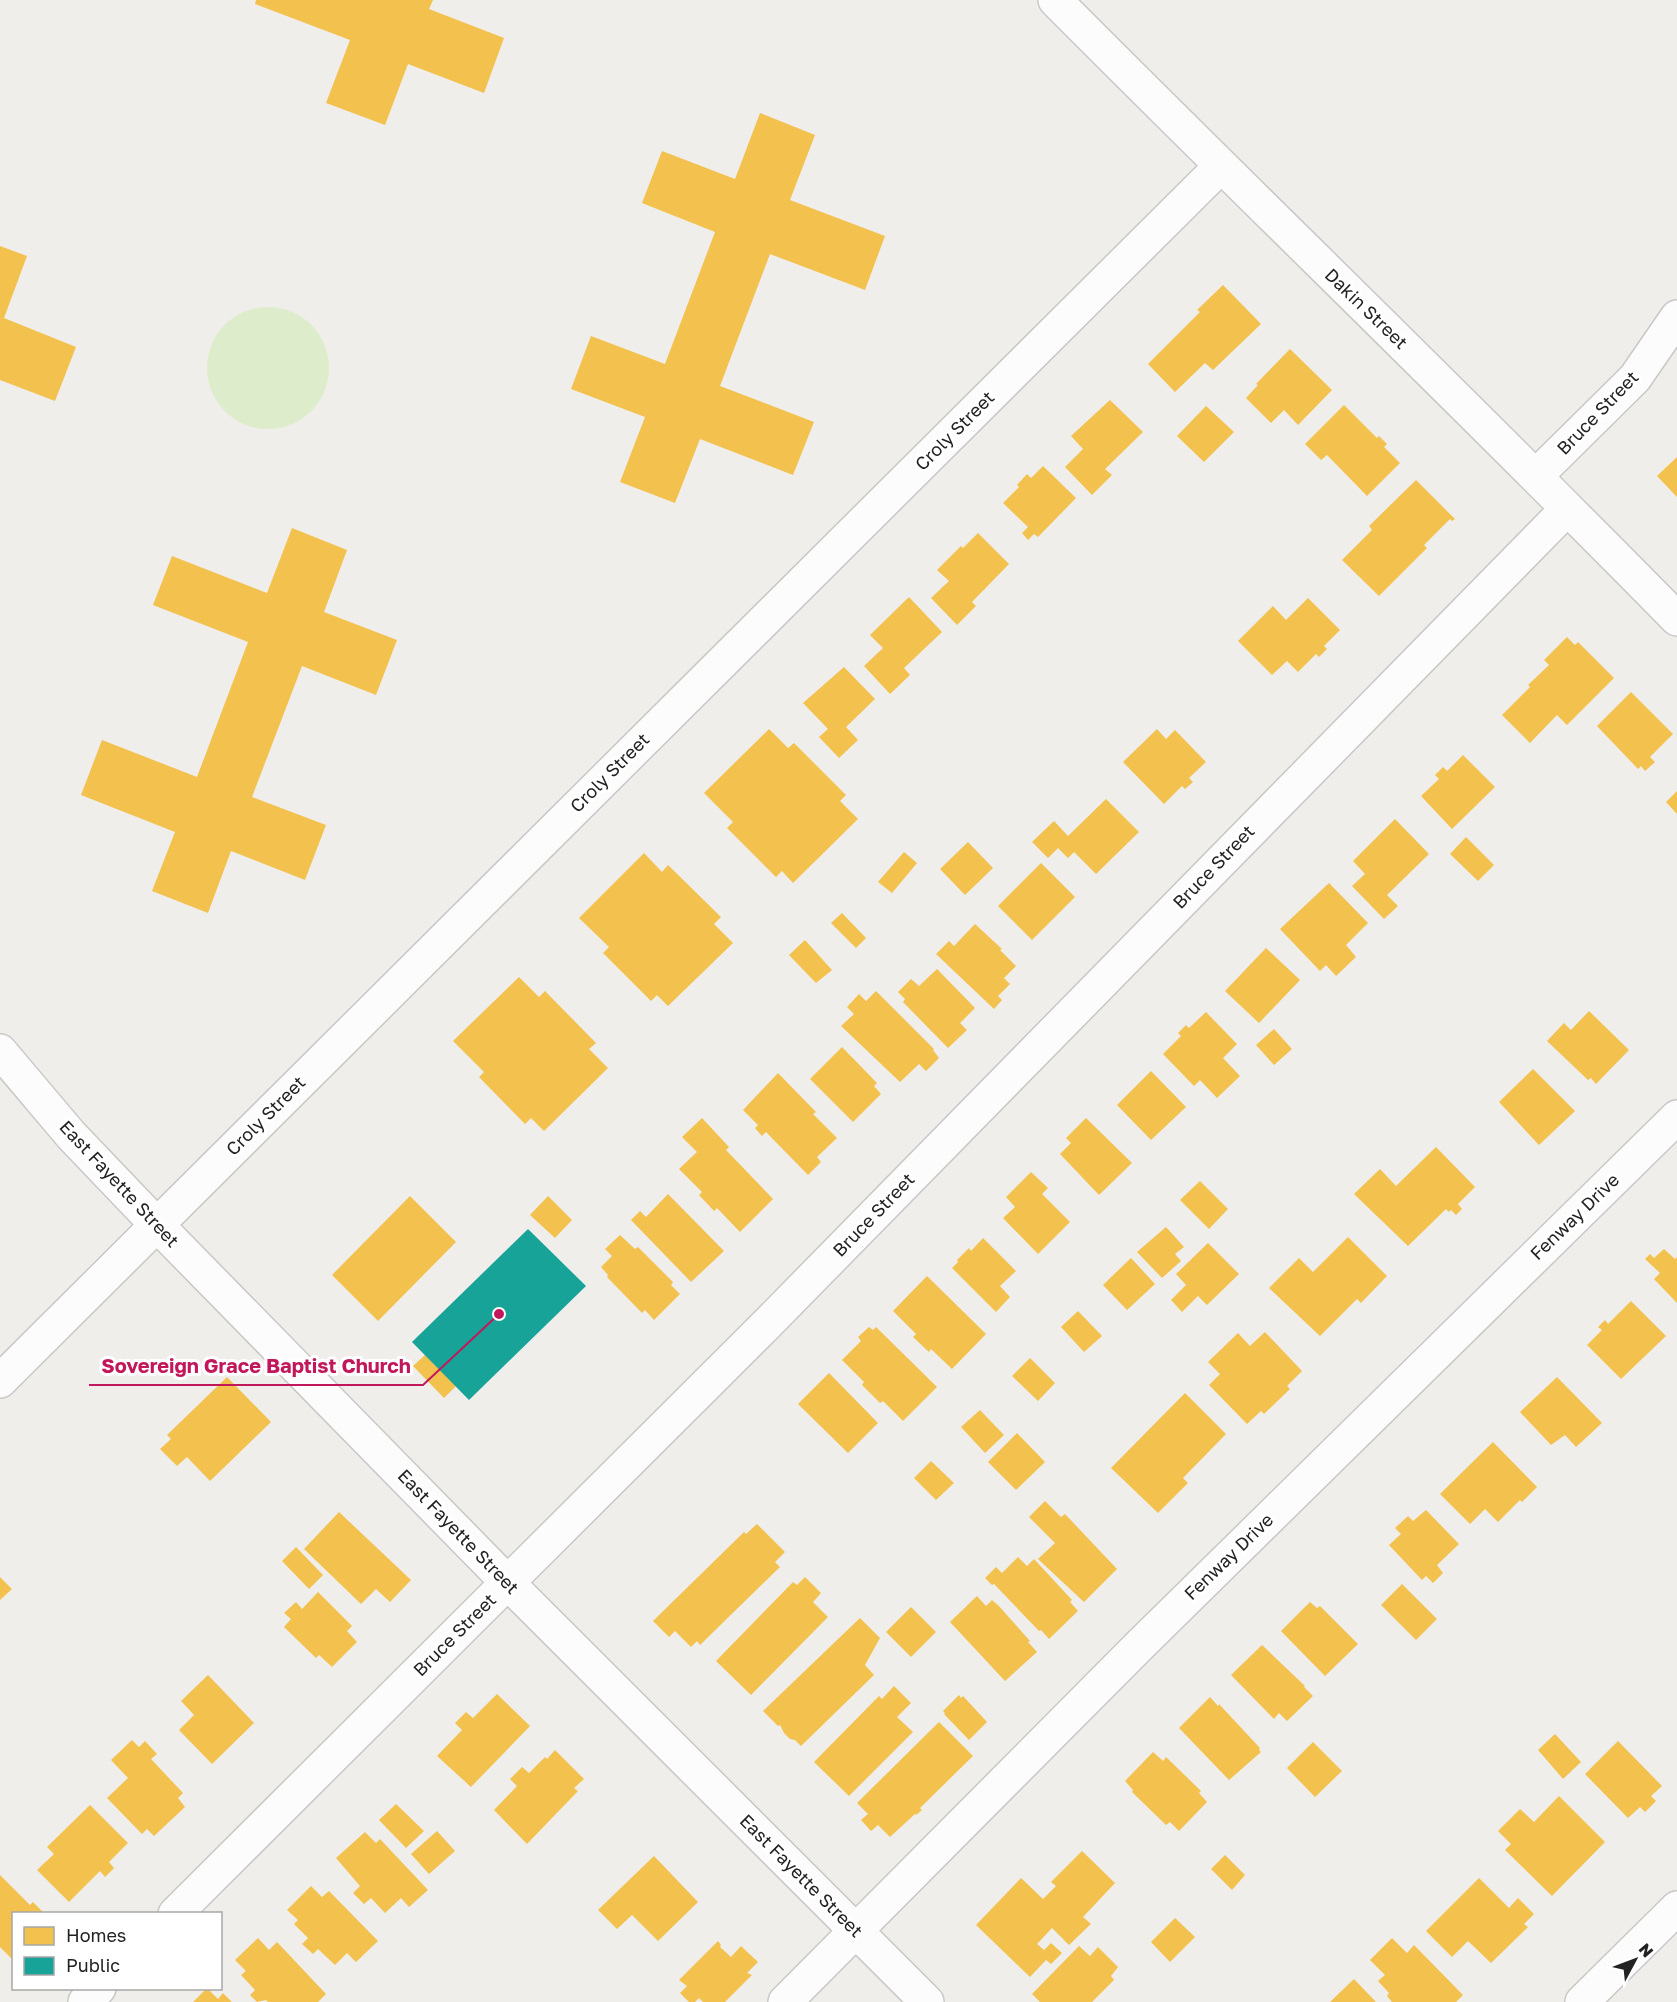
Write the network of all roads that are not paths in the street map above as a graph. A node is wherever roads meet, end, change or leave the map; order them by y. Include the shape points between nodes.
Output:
1 (1055, 0) edge
2 (1221, 166) junction
3 (1677, 317) edge
4 (1536, 476) junction
5 (1567, 508) junction
6 (1677, 619) edge
7 (0, 1052) edge
8 (1677, 1117) edge
9 (157, 1225) junction
10 (0, 1381) edge
11 (508, 1583) junction
12 (1677, 1908) edge
13 (177, 1912) edge
14 (856, 1931) junction
15 (98, 1990) edge
16 (85, 2002) edge
17 (785, 2002) edge
18 (927, 2002) edge
19 (1582, 2002) edge

1 - 2 street, Dakin Street
2 - 4 street, Dakin Street
2 - 9 street, Croly Street
3 - 4 street, Bruce Street via 1635,378
4 - 5 street, Dakin Street
5 - 6 street, Dakin Street
5 - 11 street, Bruce Street
7 - 9 street, East Fayette Street via 71,1135
8 - 14 street, Fenway Drive via 1122,1662
9 - 10 street, Croly Street
9 - 11 street, East Fayette Street
11 - 13 street, Bruce Street
11 - 14 street, East Fayette Street
12 - 19 street
14 - 17 street, Fenway Drive
14 - 18 street, East Fayette Street
15 - 16 street

